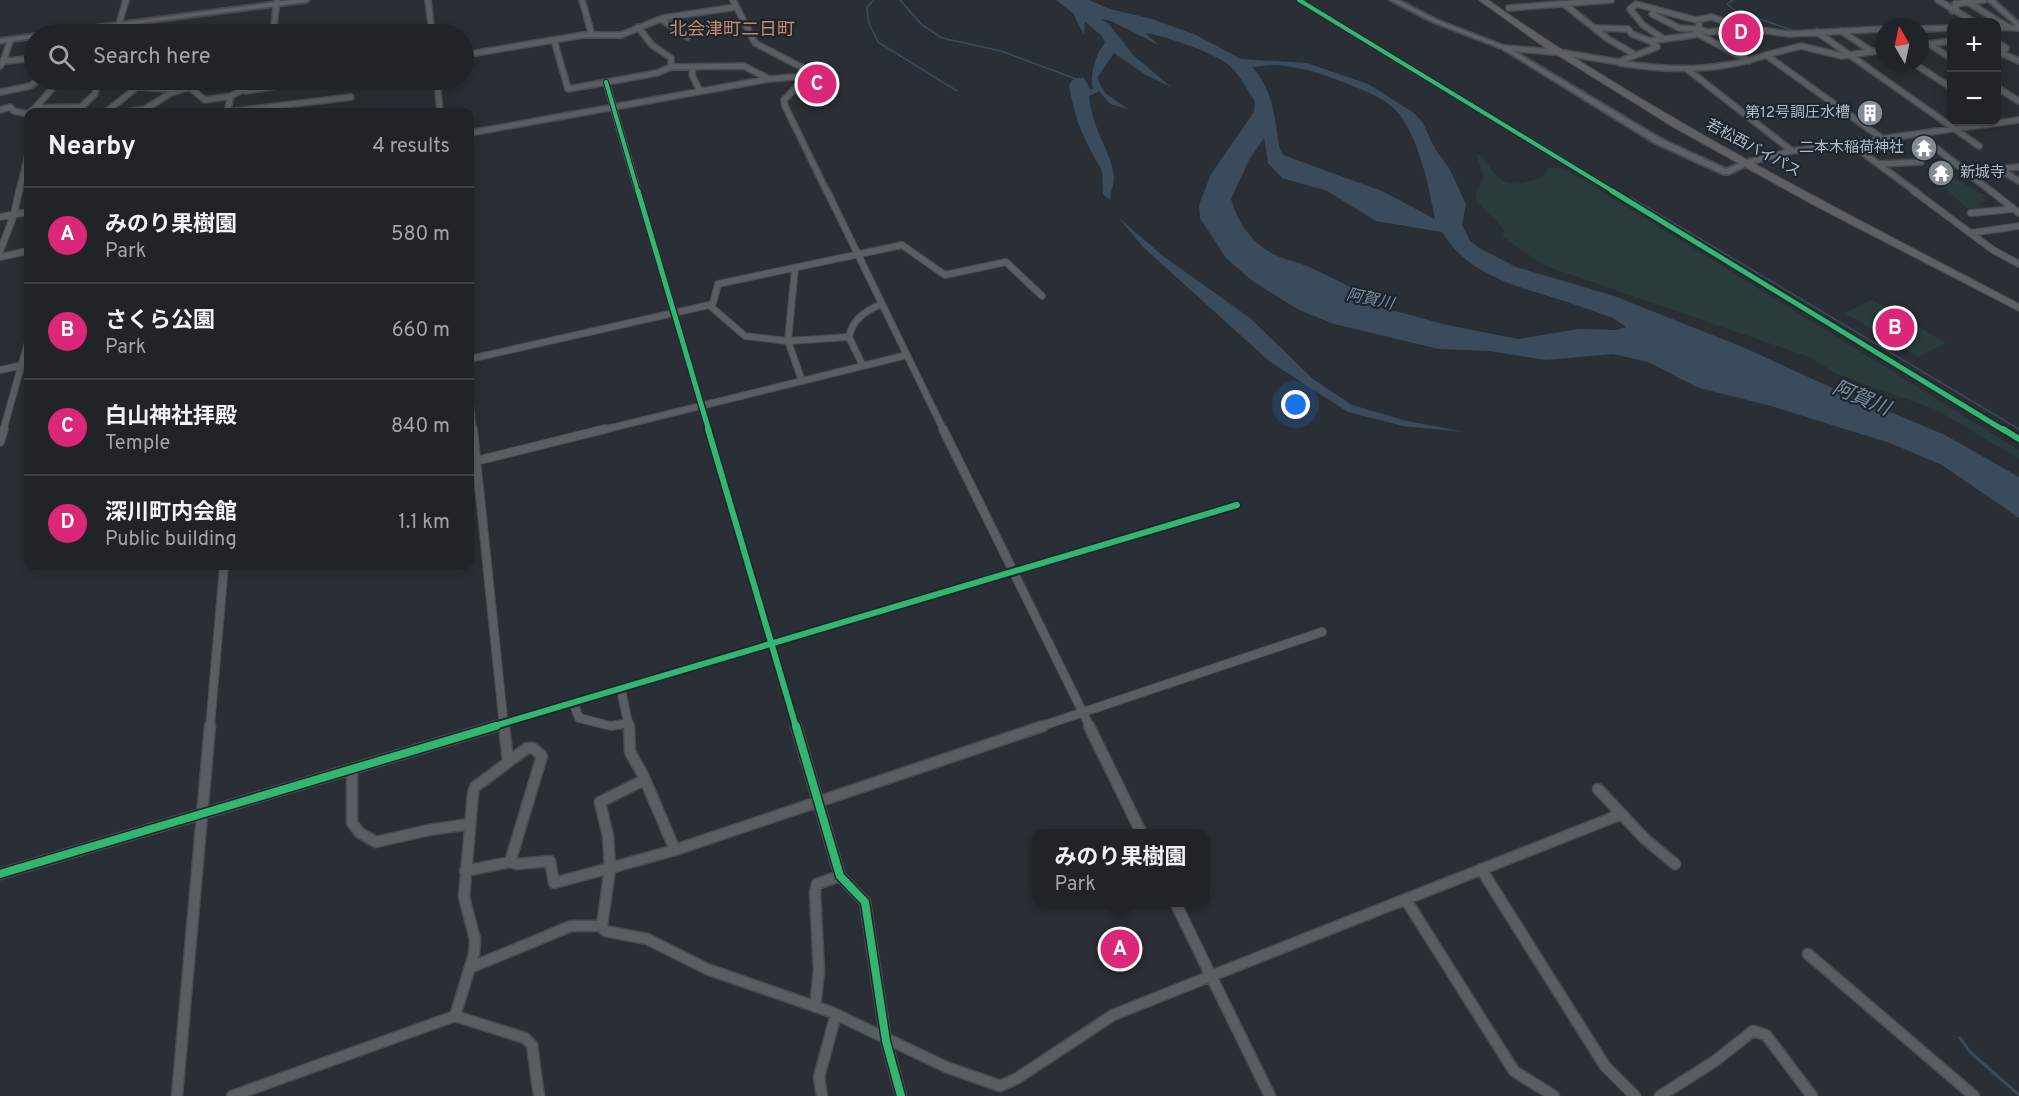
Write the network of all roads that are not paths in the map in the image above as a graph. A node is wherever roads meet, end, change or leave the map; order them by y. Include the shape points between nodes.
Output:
1 (126, 0) edge
2 (306, 0) edge
3 (428, 0) edge
4 (582, 0) edge
5 (733, 0) edge
6 (1393, 0) edge
7 (1483, 0) edge
8 (1490, 0) edge
9 (1611, 0) edge
10 (1938, 0) edge
11 (1984, 0) edge
12 (1990, 0) edge
13 (276, 2) edge
14 (1969, 3) junction
15 (1564, 4) junction
16 (736, 7) junction
17 (1509, 8) dead end
18 (1656, 9) junction
19 (1952, 11) junction
20 (1966, 18) edge
21 (661, 19) junction
22 (1700, 20) junction
23 (118, 24) edge
24 (125, 24) edge
25 (274, 24) edge
26 (431, 24) edge
27 (638, 27) junction
28 (2001, 27) edge
29 (2008, 27) junction
30 (2019, 27) edge
31 (1596, 28) junction
32 (1741, 28) junction
33 (1947, 28) edge
34 (1875, 29) edge
35 (1929, 29) edge
36 (1697, 31) junction
37 (1841, 31) junction
38 (1817, 32) junction
39 (592, 34) junction
40 (1789, 34) junction
41 (687, 37) dead end
42 (24, 38) edge
43 (1664, 39) junction
44 (11, 40) junction
45 (554, 40) junction
46 (1650, 40) junction
47 (0, 41) edge
48 (1947, 42) edge
49 (1929, 44) joint
50 (1801, 46) junction
51 (1505, 48) junction
52 (1873, 52) joint
53 (474, 53) edge
54 (1561, 53) junction
55 (2001, 53) edge
56 (1634, 54) junction
57 (1767, 55) junction
58 (1947, 55) edge
59 (1850, 56) junction
60 (24, 59) edge
61 (5, 61) junction
62 (1749, 61) junction
63 (2019, 61) edge
64 (1618, 63) junction
65 (0, 66) edge
66 (671, 68) junction
67 (693, 68) junction
68 (1688, 69) junction
69 (1927, 72) edge
70 (807, 76) junction
71 (769, 79) junction
72 (606, 82) junction
73 (1947, 85) edge
74 (24, 87) edge
75 (51, 90) edge
76 (97, 90) edge
77 (134, 90) edge
78 (180, 90) edge
79 (193, 90) edge
80 (242, 90) edge
81 (251, 90) edge
82 (438, 90) edge
83 (2001, 90) edge
84 (700, 91) junction
85 (0, 92) edge
86 (238, 92) junction
87 (231, 96) junction
88 (351, 97) dead end
89 (2019, 101) edge
90 (10, 107) junction
91 (613, 107) junction
92 (34, 108) edge
93 (68, 108) edge
94 (110, 108) edge
95 (150, 108) edge
96 (227, 108) edge
97 (259, 108) edge
98 (440, 108) edge
99 (0, 110) edge
100 (24, 111) edge
101 (2001, 119) edge
102 (2019, 120) edge
103 (2007, 122) junction
104 (2019, 127) edge
105 (1956, 128) junction
106 (474, 132) edge
107 (1918, 134) junction
108 (1883, 139) junction
109 (1851, 144) junction
110 (1979, 146) dead end
111 (1792, 152) junction
112 (1750, 162) junction
113 (1922, 162) dead end
114 (1878, 164) junction
115 (24, 165) edge
116 (2019, 167) edge
117 (2001, 170) junction
118 (1965, 171) junction
119 (2019, 182) edge
120 (2016, 211) edge
121 (24, 213) edge
122 (1971, 213) dead end
123 (14, 215) junction
124 (0, 217) edge
125 (2019, 226) edge
126 (1971, 233) junction
127 (0, 251) edge
128 (24, 252) edge
129 (857, 254) junction
130 (0, 257) edge
131 (2019, 264) edge
132 (795, 268) junction
133 (1042, 296) dead end
134 (2019, 303) edge
135 (882, 304) junction
136 (709, 305) junction
137 (2019, 308) edge
138 (674, 313) junction
139 (849, 337) junction
140 (788, 341) junction
141 (907, 355) junction
142 (474, 358) edge
143 (24, 364) edge
144 (863, 366) junction
145 (24, 367) edge
146 (0, 370) edge
147 (802, 381) junction
148 (702, 406) junction
149 (0, 442) edge
150 (474, 442) edge
151 (476, 461) junction
152 (1237, 506) dead end
153 (224, 570) edge
154 (1013, 573) junction
155 (1322, 632) dead end
156 (773, 644) junction
157 (621, 690) junction
158 (574, 705) junction
159 (1083, 713) junction
160 (629, 723) junction
161 (503, 724) junction
162 (508, 761) junction
163 (352, 769) junction
164 (644, 780) junction
165 (1599, 789) dead end
166 (819, 800) junction
167 (201, 814) junction
168 (1622, 814) junction
169 (470, 824) junction
170 (1140, 829) edge
171 (675, 850) junction
172 (510, 862) junction
173 (1675, 864) dead end
174 (610, 868) junction
175 (1481, 869) junction
176 (465, 871) junction
177 (0, 874) edge
178 (840, 876) junction
179 (1406, 900) junction
180 (1177, 907) edge
181 (602, 926) junction
182 (1808, 954) dead end
183 (472, 967) junction
184 (1211, 976) junction
185 (815, 1007) junction
186 (836, 1014) junction
187 (455, 1016) junction
188 (886, 1041) junction
189 (177, 1096) edge
190 (232, 1096) edge
191 (539, 1096) edge
192 (822, 1096) edge
193 (901, 1096) edge
194 (1270, 1096) edge
195 (1554, 1096) edge
196 (1635, 1096) edge
197 (1660, 1096) edge
198 (1812, 1096) edge
199 (1974, 1096) edge

1 - 23 street
2 - 13 street
3 - 26 street
4 - 39 street
5 - 16 street
6 - 51 street
7 - 54 highway, 若松西バイパス
8 - 54 highway, 若松西バイパス
9 - 15 street
10 - 19 street
11 - 14 street
12 - 30 street
13 - 24 street
13 - 25 street
14 - 19 street via 1955,4
14 - 29 street
15 - 17 street
15 - 31 street
16 - 21 street
16 - 70 street via 755,44 805,69
18 - 22 street
18 - 36 street via 1652,14 1679,28
18 - 43 street via 1636,4 1630,9
19 - 20 street
21 - 27 street
21 - 41 street
22 - 32 street via 1707,16
22 - 36 street
27 - 39 street via 621,35
27 - 66 street via 652,45 671,58
28 - 29 street
29 - 30 street
31 - 46 street via 1628,29
31 - 56 street
32 - 36 street
32 - 40 street
33 - 35 street
34 - 37 street
36 - 43 street
36 - 62 street
37 - 38 street
37 - 52 street
38 - 40 street
38 - 59 street
39 - 45 street
40 - 50 street
42 - 44 street
43 - 46 street
44 - 47 street
44 - 61 street
45 - 53 street
45 - 72 street via 568,89
46 - 56 street via 1657,47
48 - 49 street
49 - 58 street
50 - 57 street
50 - 59 street
51 - 54 street
51 - 112 street via 1658,141 1726,172
52 - 59 street
54 - 64 street
54 - 112 highway, 若松西バイパス via 1638,103
55 - 63 street
56 - 64 street
57 - 62 street
57 - 108 street
59 - 105 street
60 - 61 street
61 - 65 street
62 - 68 street
64 - 68 street
66 - 67 street
66 - 72 street
67 - 71 street via 744,66
67 - 84 street
68 - 111 street
69 - 73 street
70 - 71 street
70 - 129 street via 784,102
71 - 84 street
72 - 91 street
74 - 85 street
75 - 92 street
76 - 93 street via 81,107
77 - 94 street
78 - 95 street
79 - 87 street via 207,100
80 - 86 street
81 - 86 street
82 - 98 street
83 - 89 street
84 - 91 street
85 - 90 street
86 - 87 street
87 - 96 street
88 - 97 street
90 - 99 street
90 - 100 street
91 - 106 street
91 - 138 street
101 - 103 street
102 - 103 street
103 - 104 street
103 - 105 street
105 - 107 street
105 - 110 street
107 - 108 street
107 - 118 street
108 - 109 street
109 - 111 street
109 - 114 street
111 - 112 street
112 - 134 highway, 若松西バイパス
112 - 137 highway, 若松西バイパス
113 - 114 street
114 - 126 street
115 - 123 street
116 - 117 street
117 - 118 street
117 - 119 street
118 - 120 street
120 - 122 street
121 - 123 street
123 - 124 street
123 - 127 street
125 - 126 street
126 - 131 street
128 - 130 street
129 - 132 street
129 - 133 street via 904,245 925,263 948,275 1006,262
129 - 135 street
132 - 136 street via 718,284
132 - 140 street
135 - 139 street via 863,314
135 - 141 street
136 - 138 street
136 - 140 street via 745,336
138 - 142 street
138 - 148 street
139 - 140 street
139 - 144 street
140 - 147 street
141 - 144 street
141 - 154 street
143 - 146 street
144 - 147 street
145 - 149 street
147 - 148 street
148 - 151 street
148 - 156 street
150 - 151 street
151 - 161 street
152 - 154 street
153 - 167 street
154 - 156 street
154 - 159 street
155 - 159 street
156 - 157 street
156 - 166 street
157 - 158 street
157 - 160 street
158 - 160 street via 579,718 611,726
158 - 161 street
159 - 166 street
159 - 170 street
160 - 164 street via 630,752
161 - 162 street
161 - 163 street
162 - 169 street via 475,787
162 - 172 street via 527,748 542,756
163 - 167 street
163 - 169 street via 352,824 370,841 384,843 421,831
164 - 171 street
164 - 174 street via 600,802
165 - 168 street
166 - 171 street
166 - 178 street
167 - 177 street
167 - 189 street
168 - 173 street
168 - 175 street
169 - 176 street
171 - 174 street
172 - 174 street via 550,861 554,883
172 - 176 street
174 - 181 street
175 - 179 street
175 - 196 street via 1605,1065
176 - 183 street via 464,897 475,939
178 - 185 street via 817,884 815,893 819,971
178 - 188 street via 865,902
179 - 184 street
179 - 195 street via 1511,1067
180 - 184 street
181 - 183 street via 581,925 561,930
181 - 185 street via 605,931 647,939 707,969
182 - 199 street
183 - 187 street
184 - 188 street via 1113,1015 1000,1086
184 - 194 street
185 - 186 street
186 - 188 street
186 - 192 street via 819,1077
187 - 190 street
187 - 191 street via 525,1038 532,1045
188 - 193 street
197 - 198 street via 1753,1031 1766,1035

